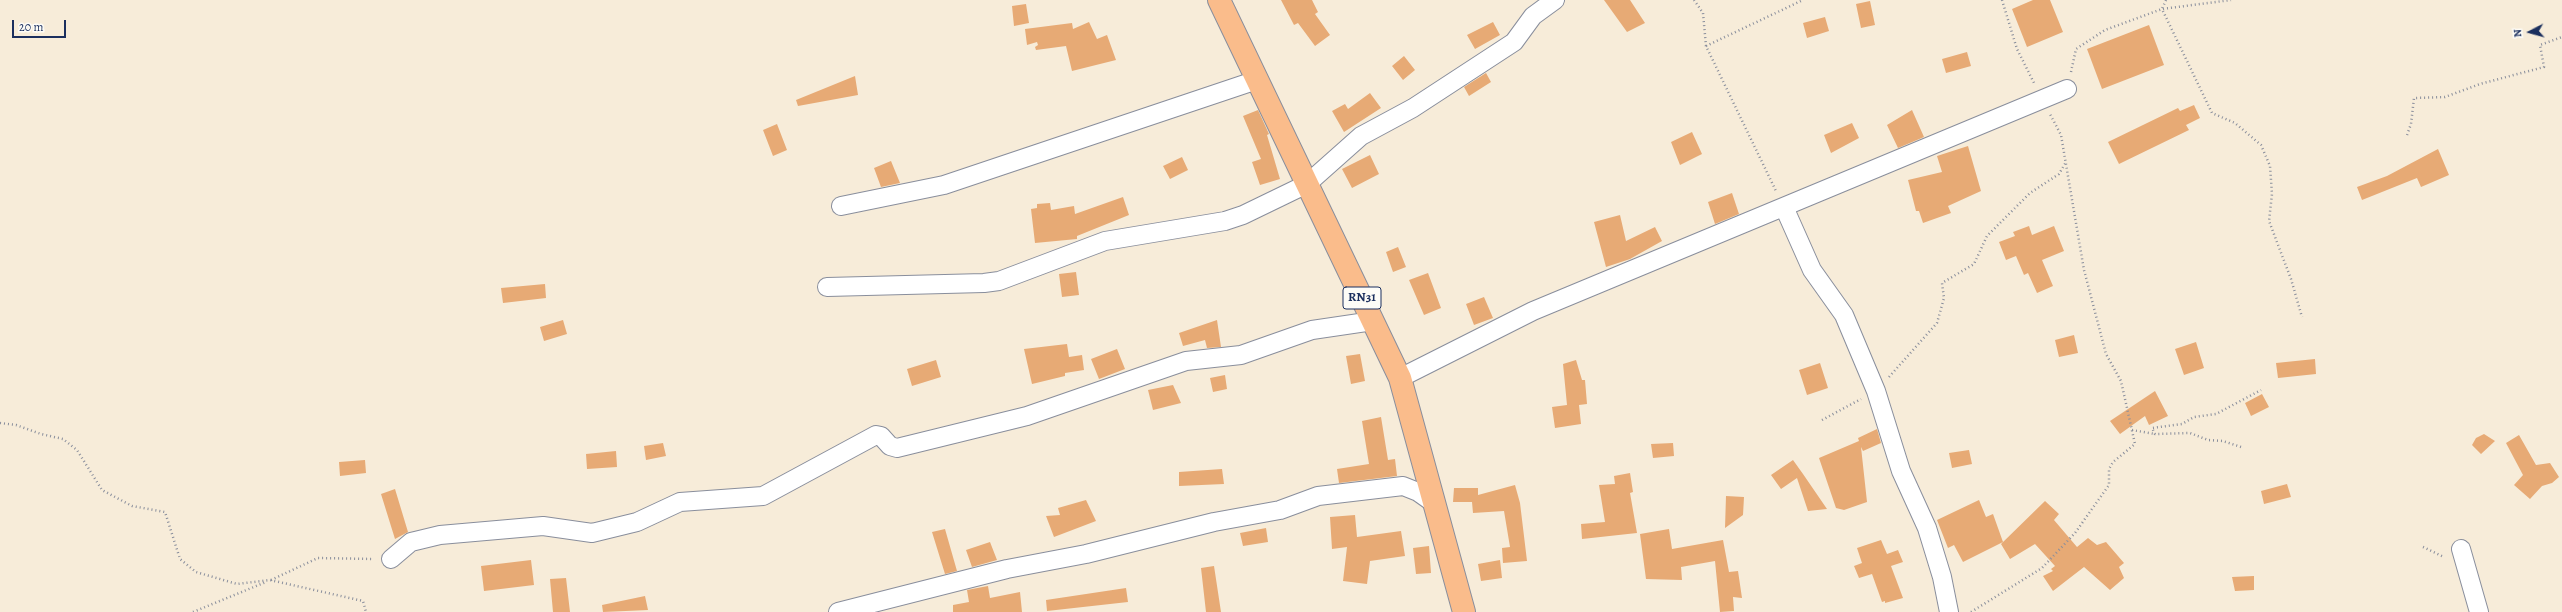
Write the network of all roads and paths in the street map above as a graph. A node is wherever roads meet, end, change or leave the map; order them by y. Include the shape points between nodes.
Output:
1 (1220, 0) edge
2 (1555, 0) edge
3 (1694, 0) edge
4 (1803, 0) edge
5 (2002, 0) edge
6 (2166, 0) edge
7 (2231, 0) edge
8 (2162, 9) junction
9 (2562, 37) edge
10 (1706, 46) junction
11 (1257, 80) junction
12 (2067, 89) joint
13 (2042, 99) junction
14 (2407, 136) dead end
15 (2066, 162) junction
16 (1307, 184) junction
17 (841, 206) dead end
18 (1784, 207) junction
19 (827, 287) dead end
20 (2302, 317) dead end
21 (1373, 321) junction
22 (1400, 378) junction
23 (2261, 390) dead end
24 (1876, 391) junction
25 (1822, 420) dead end
26 (0, 423) edge
27 (2132, 430) junction
28 (2154, 434) junction
29 (2241, 447) dead end
30 (1435, 504) junction
31 (2461, 549) dead end
32 (391, 559) joint
33 (270, 580) junction
34 (193, 612) edge
35 (366, 612) edge
36 (838, 612) edge
37 (1464, 612) edge
38 (1949, 612) edge
39 (1970, 612) edge
40 (2479, 612) edge

1 - 11 main road, RN31
2 - 16 street via 1533,16 1514,42 1413,108 1361,136
3 - 10 path via 1703,13
4 - 10 path
5 - 13 path via 2018,49
6 - 8 path
7 - 8 path
8 - 12 path via 2104,30 2076,49
8 - 20 path via 2212,113 2235,123 2261,145 2270,166 2272,194 2269,221
9 - 14 path via 2540,45 2544,67 2480,84 2445,97 2414,98
10 - 18 path
11 - 16 main road, RN31
11 - 17 street via 944,185
12 - 13 street
13 - 15 path via 2061,135
13 - 18 street
15 - 24 path via 2059,174 2030,194 1987,236 1974,264 1942,283 1944,298 1937,323
15 - 27 path via 2084,270 2106,354 2121,381
16 - 19 street via 1225,221 1105,241 998,280 984,283
16 - 21 main road, RN31
18 - 22 street via 1533,311
18 - 24 street via 1812,270 1844,315
21 - 22 main road, RN31
21 - 32 street via 1312,330 1241,355 1186,361 1027,416 898,448 890,446 881,436 876,436 763,496 680,502 637,522 592,533 542,526 440,534 411,542
22 - 30 main road, RN31
23 - 28 path via 2216,414 2194,417 2182,424 2152,428
24 - 25 path
24 - 38 street via 1901,471 1927,528 1942,577
26 - 33 path via 63,439 77,450 102,490 132,506 165,512 180,560 196,572 237,584
27 - 28 path
27 - 39 path via 2135,444 2109,469 2109,485 2075,533 2042,568
28 - 29 path via 2190,433
30 - 36 street via 1418,492 1403,486 1318,496 1280,510 1214,522 1086,554 1007,569
30 - 37 main road, RN31
31 - 40 street
32 - 33 path via 318,558
33 - 34 path
33 - 35 path via 363,601

